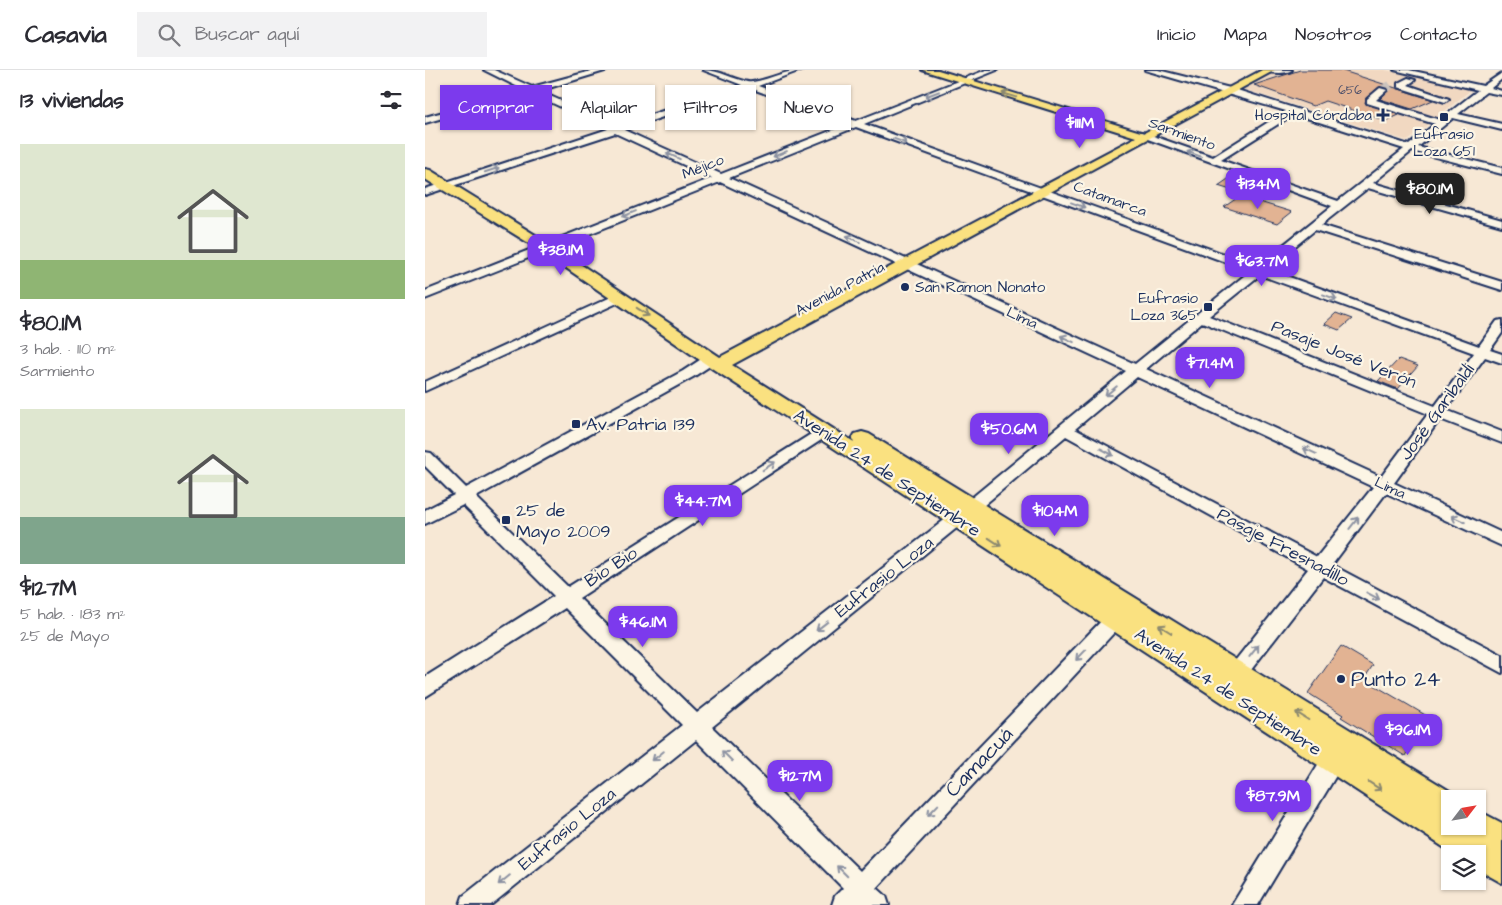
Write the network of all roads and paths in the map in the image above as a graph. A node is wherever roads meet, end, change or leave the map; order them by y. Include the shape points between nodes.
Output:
1 (487, 70) edge
2 (604, 70) edge
3 (707, 70) edge
4 (797, 70) edge
5 (927, 70) edge
6 (993, 70) edge
7 (1149, 70) edge
8 (1260, 70) edge
9 (1269, 70) edge
10 (1288, 70) edge
11 (1398, 70) tunnel mouth
12 (1502, 75) edge
13 (965, 81) junction
14 (1428, 83) dead end
15 (520, 85) edge
16 (549, 85) edge
17 (746, 85) edge
18 (752, 85) edge
19 (1412, 85) junction
20 (1444, 87) dead end
21 (756, 89) edge
22 (1460, 89) dead end
23 (1485, 89) junction
24 (1228, 90) junction
25 (1502, 93) edge
26 (1428, 94) junction
27 (1445, 99) junction
28 (1293, 111) junction
29 (1450, 115) junction
30 (440, 116) edge
31 (1420, 116) junction
32 (425, 120) edge
33 (1441, 122) junction
34 (854, 124) junction
35 (1502, 127) edge
36 (613, 130) edge
37 (618, 130) edge
38 (1143, 135) junction
39 (1410, 148) junction
40 (1213, 161) junction
41 (1502, 172) edge
42 (425, 173) edge
43 (720, 178) junction
44 (1366, 184) junction
45 (445, 185) junction
46 (1037, 190) junction
47 (425, 192) edge
48 (1339, 206) junction
49 (1502, 222) edge
50 (1312, 226) junction
51 (545, 247) junction
52 (901, 261) junction
53 (1257, 270) junction
54 (1502, 286) edge
55 (425, 295) edge
56 (619, 297) junction
57 (1200, 317) junction
58 (1502, 324) edge
59 (1480, 351) junction
60 (1502, 359) edge
61 (725, 360) junction
62 (1135, 371) junction
63 (425, 387) edge
64 (1439, 412) junction
65 (1064, 429) junction
66 (824, 432) junction
67 (1502, 438) edge
68 (425, 456) edge
69 (1384, 485) junction
70 (465, 497) junction
71 (965, 513) junction
72 (425, 518) edge
73 (1502, 540) edge
74 (1319, 567) junction
75 (566, 596) junction
76 (1115, 619) junction
77 (1502, 665) edge
78 (1230, 682) junction
79 (425, 688) edge
80 (696, 725) junction
81 (1339, 751) junction
82 (1441, 803) edge
83 (1486, 831) edge
84 (1502, 841) edge
85 (1502, 867) edge
86 (860, 888) junction
87 (472, 905) edge
88 (844, 905) edge
89 (877, 905) edge
90 (1244, 905) edge

1 - 15 street, Lima
2 - 16 street
3 - 17 street, Catamarca
4 - 18 street
5 - 13 main road, Sarmiento
6 - 13 street, Méjico
7 - 24 street
8 - 24 main road, Avenida Patria
9 - 10 street
9 - 24 main road, Avenida Patria
11 - 23 street
12 - 23 street, Eufrasio Loza
13 -> 34 street, Méjico
38 -> 13 main road, Sarmiento
14 - 19 street
19 - 26 street
19 - 31 street via 1387,88 1370,101
20 - 26 street
21 - 34 street, Catamarca
22 - 27 street
23 - 25 street
23 - 29 street, Eufrasio Loza
24 - 28 street
24 - 38 main road, Avenida Patria
26 - 27 street
27 - 31 street
28 - 39 street
28 - 40 street
29 - 33 street, Eufrasio Loza
29 - 35 street
30 - 32 street
31 - 33 street
33 - 39 street, Eufrasio Loza
34 -> 43 street, Méjico
34 -> 46 street, Catamarca
45 -> 36 street
43 -> 37 street, Lima
40 -> 38 street, Sarmiento
38 - 46 main road, Avenida Patria
39 - 41 street
39 - 44 street, Eufrasio Loza
40 - 48 street, Sarmiento
42 - 45 main road, Avenida 24 de Septiembre
43 -> 51 street, Méjico
52 -> 43 street, Lima
44 - 48 street, Eufrasio Loza
44 - 49 street
45 - 47 street
45 - 51 main road, Avenida 24 de Septiembre
46 - 52 main road, Avenida Patria
46 -> 53 street, Catamarca
48 - 50 street, Eufrasio Loza
50 - 53 street, Eufrasio Loza
50 - 54 street
51 - 55 street, Méjico
51 - 56 main road, Avenida 24 de Septiembre
52 - 61 main road, Avenida Patria
62 -> 52 street, Lima
53 - 57 street, Eufrasio Loza
53 -> 59 street, Catamarca
56 -> 61 main road, Avenida 24 de Septiembre
56 - 63 street
57 - 62 street, Eufrasio Loza
57 - 64 street, Pasaje José Verón
58 - 59 street, José Garibaldi
59 - 60 street, Catamarca
59 - 64 street, José Garibaldi
61 - 66 main road, Avenida 24 de Septiembre
61 - 70 street, Avenida Patria via 689,374
61 - 71 main road, Avenida 24 de Septiembre
62 -> 65 street, Eufrasio Loza
69 -> 62 street, Lima
64 - 67 street, Pasaje José Verón
64 - 69 street, José Garibaldi
65 - 71 street, Eufrasio Loza
65 -> 74 street, Pasaje Fresnadillo
66 - 71 main road, Avenida 24 de Septiembre
75 -> 66 street, Bio Bio
68 - 70 street
73 -> 69 street, Lima
74 -> 69 street, José Garibaldi
70 - 72 street, Avenida Patria
70 - 75 street
71 -> 76 main road, Avenida 24 de Septiembre
78 -> 71 main road, Avenida 24 de Septiembre
71 -> 80 street, Eufrasio Loza
74 -> 77 street, Pasaje Fresnadillo
78 -> 74 street, José Garibaldi
75 - 79 street, Bio Bio
75 - 80 street
76 - 78 main road, Avenida 24 de Septiembre
76 -> 86 street, Camacuá
78 - 81 main road, Avenida 24 de Septiembre
86 -> 80 street
80 -> 87 street, Eufrasio Loza
81 - 82 main road, Avenida 24 de Septiembre
81 -> 85 main road, Avenida 24 de Septiembre
81 - 90 street
83 - 84 main road
86 - 88 street, Camacuá
86 - 89 street

